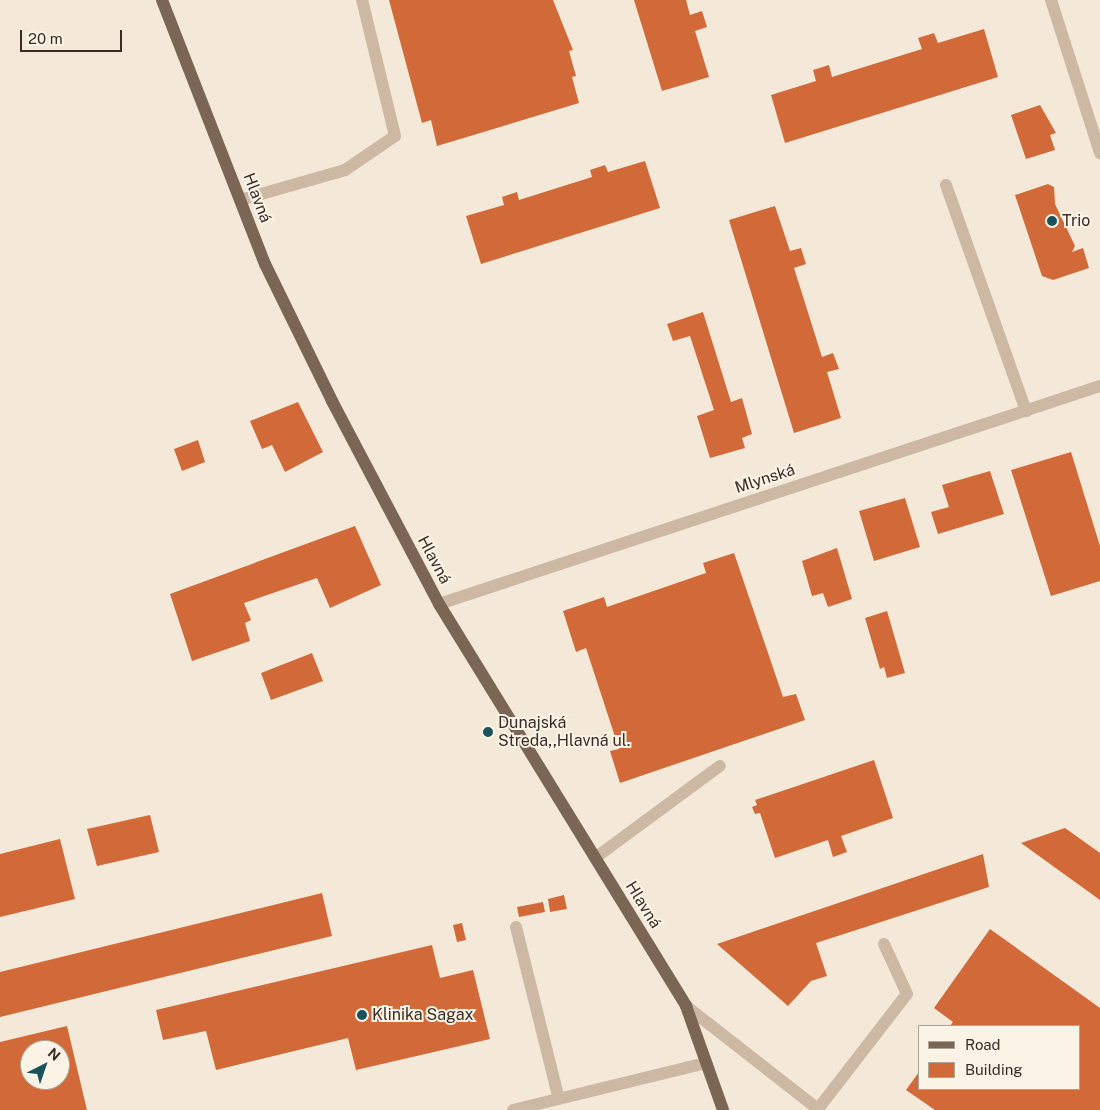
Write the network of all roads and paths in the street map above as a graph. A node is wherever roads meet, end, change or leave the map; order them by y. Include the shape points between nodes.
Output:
1 (162, 0) edge
2 (362, 0) edge
3 (1051, 0) edge
4 (1100, 153) edge
5 (946, 185) dead end
6 (240, 200) junction
7 (1100, 386) edge
8 (1026, 410) junction
9 (439, 604) junction
10 (720, 766) dead end
11 (595, 858) junction
12 (516, 927) dead end
13 (884, 944) dead end
14 (686, 1006) junction
15 (706, 1063) junction
16 (559, 1099) junction
17 (513, 1110) edge
18 (723, 1110) edge
19 (819, 1110) edge

1 - 6 main road, Hlavná
2 - 6 street via 396,136 345,170
3 - 4 street
5 - 8 street
6 - 9 main road, Hlavná via 265,264 328,392
7 - 8 street, Mlynská
8 - 9 street, Mlynská
9 - 11 main road, Hlavná
10 - 11 street
11 - 14 main road, Hlavná
12 - 16 street
13 - 19 street via 907,994
14 - 15 main road, Hlavná
14 - 19 street
15 - 16 street
15 - 18 main road, Hlavná
16 - 17 street

